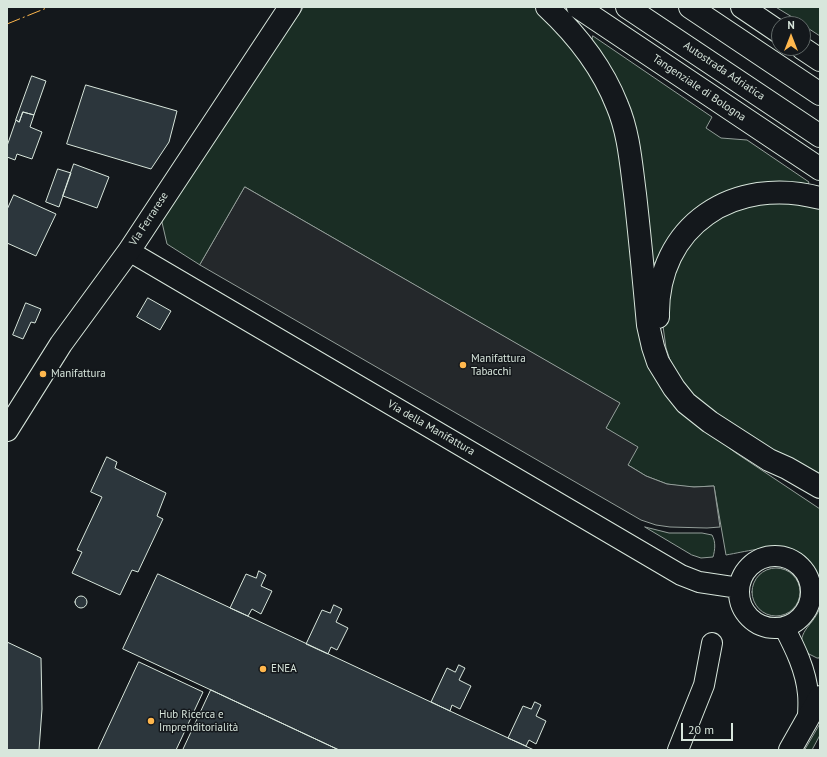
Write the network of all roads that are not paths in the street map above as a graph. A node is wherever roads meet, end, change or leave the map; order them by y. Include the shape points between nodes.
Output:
1 (290, 7) edge
2 (547, 7) edge
3 (578, 7) edge
4 (627, 7) edge
5 (690, 7) edge
6 (742, 7) edge
7 (771, 27) edge
8 (811, 54) edge
9 (820, 60) edge
10 (820, 94) edge
11 (820, 136) edge
12 (820, 169) edge
13 (820, 198) edge
14 (128, 251) junction
15 (665, 374) junction
16 (7, 430) edge
17 (769, 460) junction
18 (820, 487) edge
19 (820, 499) edge
20 (739, 588) junction
21 (784, 627) junction
22 (712, 643) dead end
23 (820, 697) edge
24 (808, 719) junction
25 (678, 750) edge
26 (790, 750) edge

1 - 14 main road, Via Ferrarese
2 - 15 main road via 568,27 594,60 623,121 634,184 650,337 655,355
3 - 12 main road, Tangenziale di Bologna
4 - 11 main road, Autostrada Adriatica
5 - 10 main road
6 - 7 main road
8 - 9 main road
13 - 15 main road via 784,192 749,195 728,202 696,222 683,237 666,265 661,282 659,332
14 - 16 main road, Via Ferrarese via 61,344
14 - 20 street, Via della Manifattura via 682,575 699,582
15 - 17 main road via 680,395 700,415
17 - 18 main road
17 - 19 main road via 784,475
20 - 21 street via 740,603 750,619 761,626
20 - 21 street via 740,580 749,566 766,556 783,556 801,566 810,582 810,600 807,610 800,618
21 - 24 street via 803,670 808,693
22 - 25 street via 704,685
23 - 24 main road
24 - 26 main road

